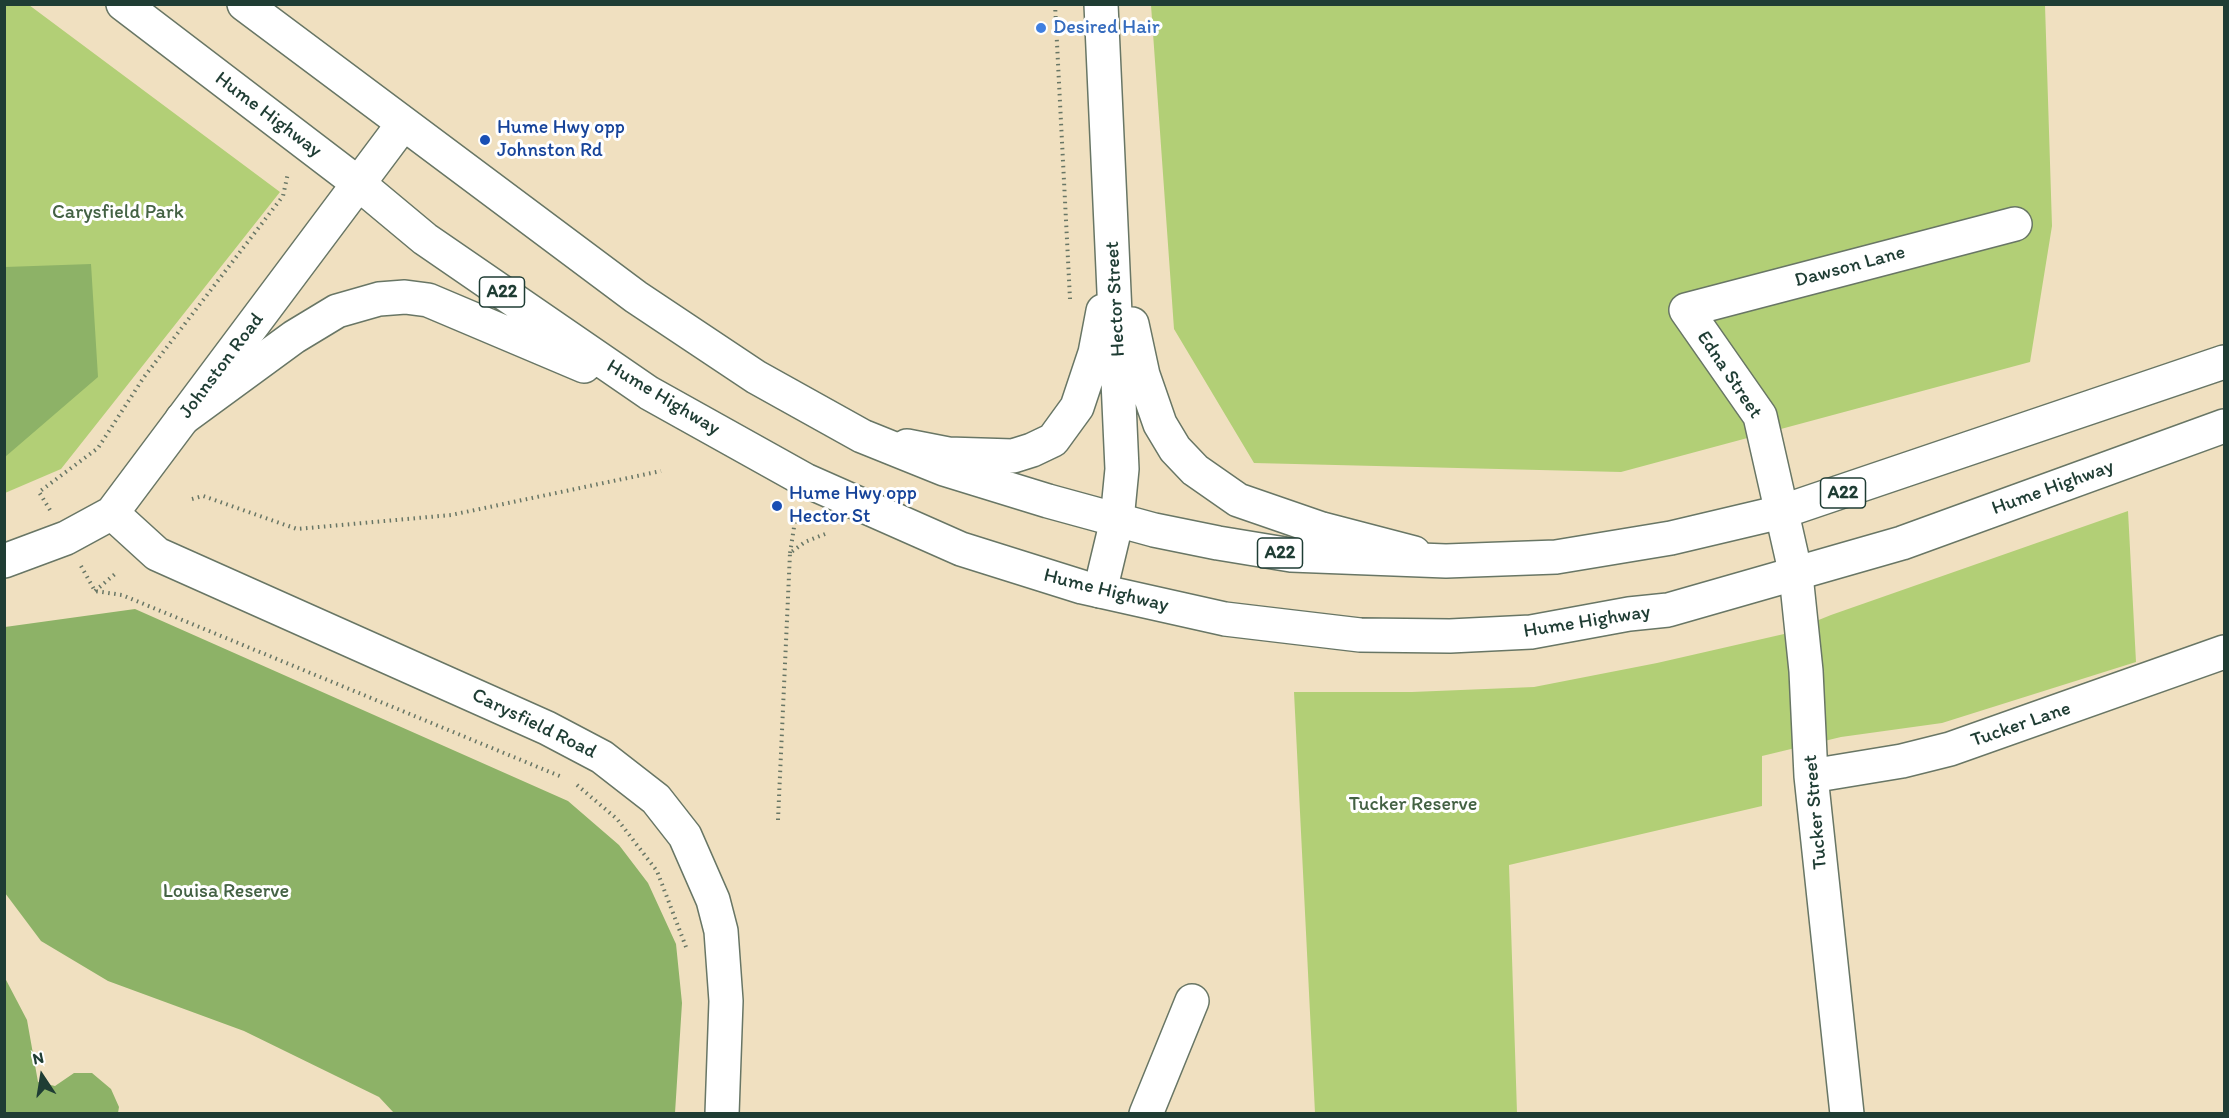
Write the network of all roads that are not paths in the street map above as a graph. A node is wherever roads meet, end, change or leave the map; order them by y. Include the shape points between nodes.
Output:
1 (123, 4) edge
2 (244, 4) edge
3 (1101, 4) edge
4 (403, 124) junction
5 (359, 184) junction
6 (2015, 224) dead end
7 (1114, 253) junction
8 (1686, 310) joint
9 (2224, 362) edge
10 (649, 393) junction
11 (182, 419) junction
12 (2224, 426) edge
13 (862, 436) junction
14 (1781, 512) junction
15 (112, 513) junction
16 (1116, 520) junction
17 (4, 561) edge
18 (1446, 561) junction
19 (1796, 575) junction
20 (1100, 591) junction
21 (2224, 652) edge
22 (1811, 776) junction
23 (1192, 1002) dead end
24 (722, 1113) edge
25 (1146, 1113) edge
26 (1847, 1113) edge

1 - 5 main road, Hume Highway / A22
2 - 4 main road, A22
3 - 7 main road, Hector Street
4 - 5 main road, Johnston Road
4 - 13 main road, A22 via 636,297 756,377
5 - 10 main road, Hume Highway / A22 via 425,239
5 - 11 main road, Johnston Road
6 - 8 main road, Dawson Lane
7 - 13 main road via 1095,353 1077,407 1053,440 1013,456 982,456 948,454
7 - 16 main road, Hector Street via 1122,469
7 - 18 main road via 1143,375 1160,424 1175,449 1195,470 1238,500 1322,529
8 - 14 main road, Edna Street via 1760,416
9 - 14 main road, A22
10 - 11 main road via 428,300 405,297 338,311 294,337
10 - 20 main road, Hume Highway / A22 via 806,480 961,549
11 - 15 main road, Johnston Road
12 - 19 main road, Hume Highway / A22 via 1902,543
13 - 16 main road, A22 via 944,469
14 - 18 main road, A22 via 1671,538 1556,556
14 - 19 main road, Tucker Street
15 - 17 main road, Johnston Road via 66,538
15 - 24 main road, Carysfield Road via 157,554 547,728 602,756 656,799 685,836 713,900 721,931 726,1001
16 - 18 main road, A22 via 1291,555
16 - 20 main road, Hector Street
19 - 20 main road, Hume Highway / A22 via 1668,610 1531,632 1450,636 1360,635 1225,619
19 - 22 main road, Tucker Street
21 - 22 main road, Tucker Lane via 1950,749
22 - 26 main road, Tucker Street
23 - 25 main road

